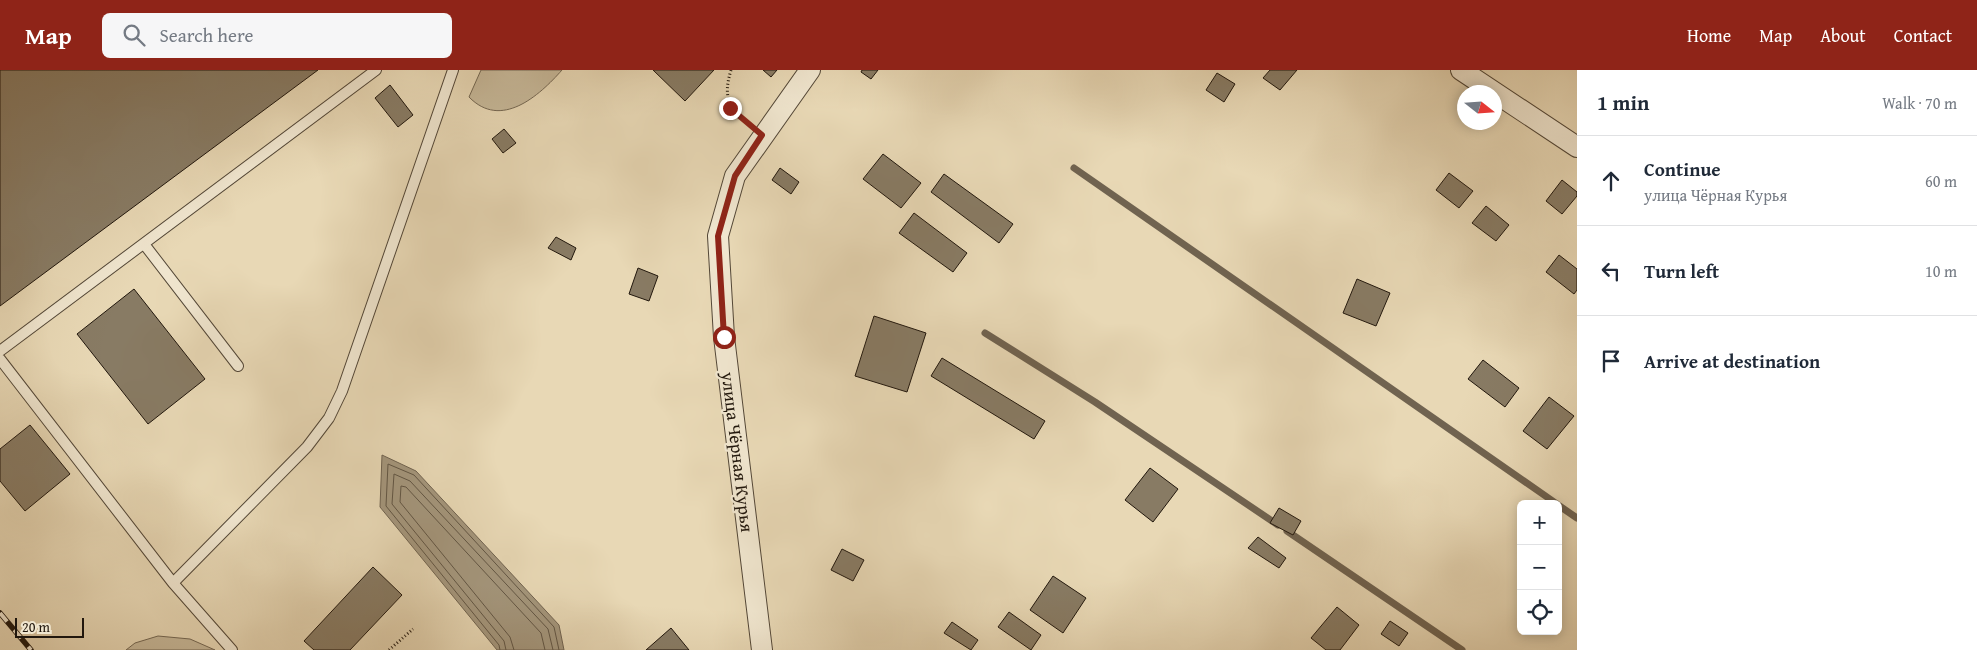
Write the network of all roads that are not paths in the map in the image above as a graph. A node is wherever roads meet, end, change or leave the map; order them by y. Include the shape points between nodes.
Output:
1 (376, 70) edge
2 (453, 70) edge
3 (810, 70) edge
4 (1461, 70) edge
5 (1577, 147) edge
6 (144, 244) junction
7 (0, 351) edge
8 (0, 359) edge
9 (238, 366) dead end
10 (173, 583) junction
11 (232, 650) edge
12 (762, 650) edge

1 - 6 lane
2 - 10 lane via 342,391 329,418 307,447
3 - 12 street, улица Чёрная Курья via 735,176 718,236 724,337
4 - 5 street
6 - 7 lane
6 - 9 lane
8 - 10 lane
10 - 11 lane

